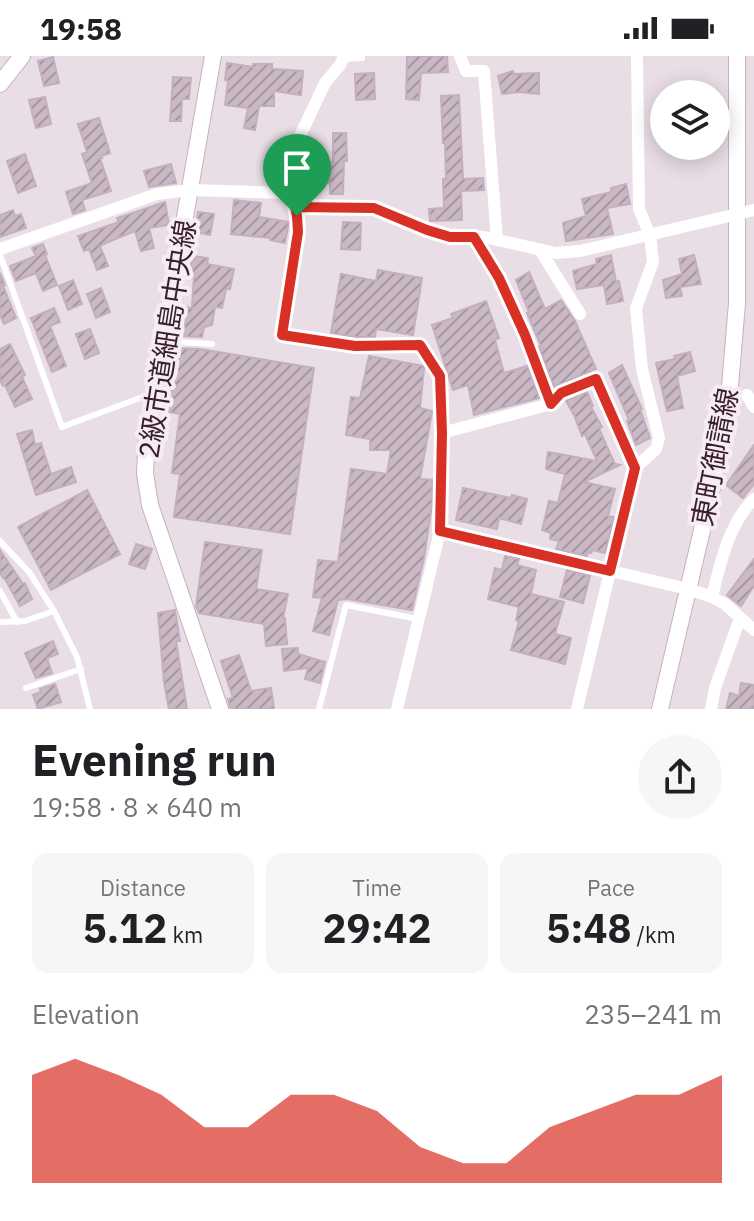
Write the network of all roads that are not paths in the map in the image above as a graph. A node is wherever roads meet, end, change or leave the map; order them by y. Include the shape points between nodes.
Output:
1 (22, 56) edge
2 (213, 56) edge
3 (362, 56) edge
4 (460, 56) edge
5 (637, 56) edge
6 (737, 56) edge
7 (343, 58) edge
8 (0, 84) edge
9 (191, 190) junction
10 (287, 193) junction
11 (295, 207) junction
12 (754, 210) edge
13 (737, 214) junction
14 (650, 235) junction
15 (474, 237) junction
16 (497, 240) junction
17 (540, 250) junction
18 (0, 252) edge
19 (580, 314) dead end
20 (282, 335) joint
21 (164, 341) junction
22 (212, 344) dead end
23 (155, 392) junction
24 (747, 395) dead end
25 (551, 404) junction
26 (754, 407) edge
27 (442, 433) junction
28 (635, 468) junction
29 (754, 499) edge
30 (440, 531) junction
31 (0, 541) edge
32 (610, 571) junction
33 (688, 589) junction
34 (0, 591) edge
35 (712, 597) junction
36 (54, 611) junction
37 (740, 618) junction
38 (419, 619) junction
39 (0, 622) edge
40 (17, 622) junction
41 (754, 630) edge
42 (81, 669) junction
43 (26, 688) dead end
44 (90, 709) edge
45 (220, 709) edge
46 (319, 709) edge
47 (397, 709) edge
48 (577, 709) edge
49 (660, 709) edge
50 (711, 709) edge

1 - 8 street
2 - 9 street, 2級市道細島中央線
3 - 7 lane
4 - 16 street via 466,71 484,71
5 - 14 street via 639,209
6 - 13 street, 東町御請線
7 - 10 street via 292,151
9 - 10 street
9 - 18 street via 157,194
9 - 21 street, 2級市道細島中央線
10 - 11 street
11 - 15 street via 374,208 450,237
11 - 20 lane via 298,232
12 - 13 street
13 - 14 street
13 - 33 street, 東町御請線 via 730,387
14 - 17 street via 580,251
14 - 28 street via 653,262 636,308 642,369 659,438 656,449
15 - 16 street
15 - 25 street via 499,278
16 - 17 street
17 - 19 street
18 - 23 lane via 62,427
20 - 27 street via 355,346 420,345 440,376
21 - 22 lane
21 - 23 street, 2級市道細島中央線
23 - 45 street, 2級市道細島中央線 via 145,473 150,505
24 - 26 street
25 - 27 street
25 - 28 street via 561,393 596,379
27 - 30 street
28 - 32 street
29 - 35 street via 731,534
30 - 32 street
30 - 38 street
31 - 36 lane via 29,572
32 - 33 street
32 - 48 street
33 - 35 street
33 - 49 street, 東町御請線
34 - 40 lane
35 - 37 street
36 - 40 lane
36 - 42 lane
37 - 41 street
37 - 50 street
38 - 46 lane via 346,605
38 - 47 street
39 - 40 lane
42 - 43 lane
42 - 44 lane

